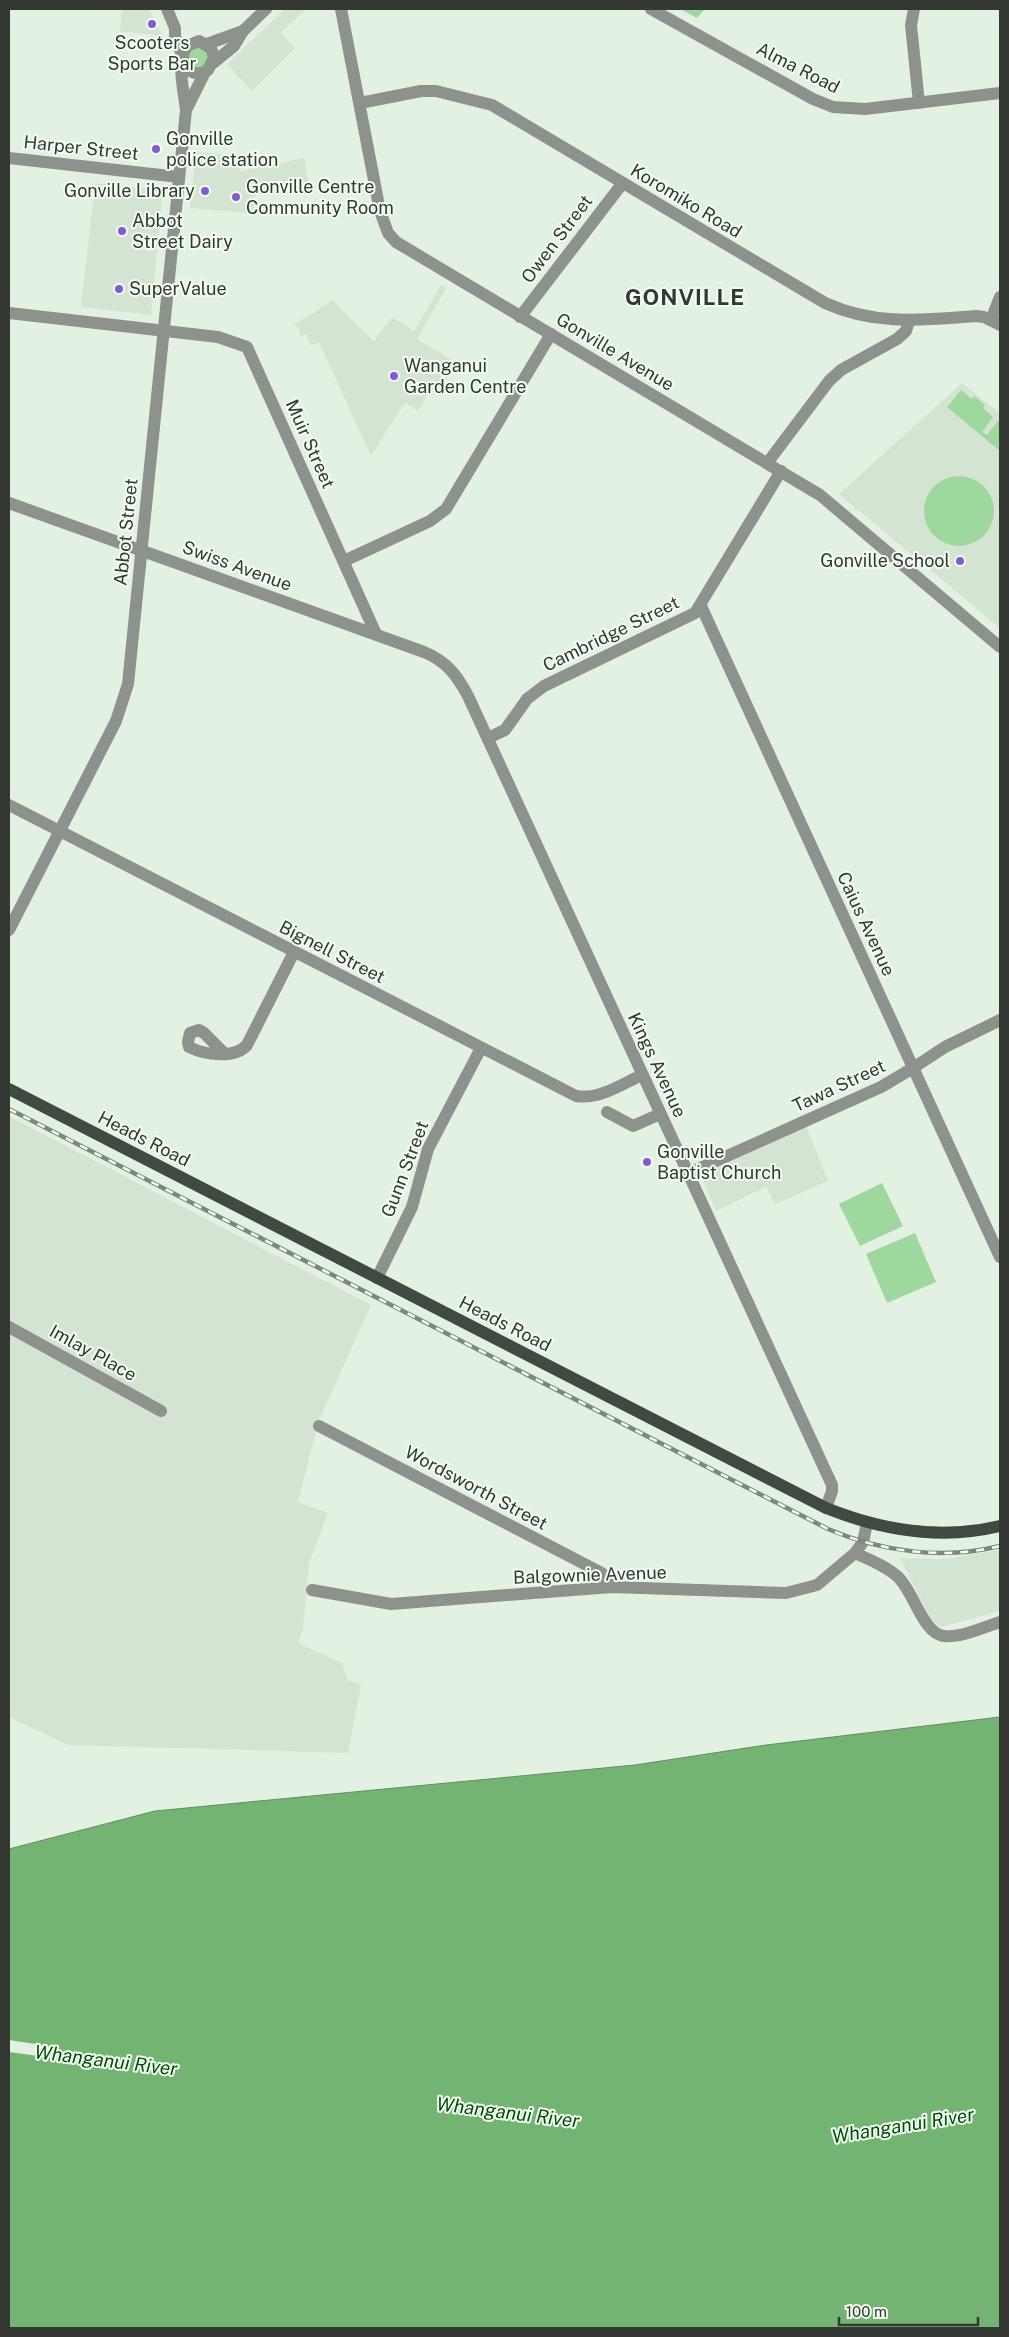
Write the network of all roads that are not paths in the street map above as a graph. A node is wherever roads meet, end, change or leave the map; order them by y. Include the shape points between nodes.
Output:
1 (167, 9) edge
2 (266, 9) edge
3 (341, 9) edge
4 (652, 9) edge
5 (914, 9) edge
6 (175, 28) junction
7 (243, 31) junction
8 (201, 43) junction
9 (182, 57) junction
10 (209, 67) junction
11 (1000, 94) edge
12 (360, 103) junction
13 (919, 103) junction
14 (186, 110) junction
15 (9, 158) edge
16 (180, 177) junction
17 (622, 184) junction
18 (1000, 297) edge
19 (9, 313) edge
20 (520, 316) junction
21 (910, 321) junction
22 (996, 322) edge
23 (164, 331) junction
24 (550, 334) junction
25 (768, 462) junction
26 (781, 471) junction
27 (9, 504) edge
28 (142, 551) junction
29 (344, 561) junction
30 (701, 606) junction
31 (376, 634) junction
32 (1000, 647) edge
33 (450, 668) joint
34 (488, 738) junction
35 (9, 806) edge
36 (59, 832) junction
37 (9, 930) edge
38 (294, 952) junction
39 (1000, 1020) edge
40 (481, 1048) junction
41 (225, 1054) dead end
42 (913, 1068) junction
43 (642, 1075) junction
44 (9, 1089) edge
45 (607, 1112) dead end
46 (660, 1114) junction
47 (687, 1174) junction
48 (1000, 1257) edge
49 (377, 1278) junction
50 (9, 1327) edge
51 (161, 1411) dead end
52 (319, 1426) dead end
53 (826, 1508) junction
54 (867, 1523) junction
55 (1000, 1526) edge
56 (855, 1553) junction
57 (612, 1587) junction
58 (312, 1590) dead end
59 (1000, 1622) edge

1 - 6 street, Abbot Street
2 - 7 street
3 - 12 street, Gonville Avenue
4 - 13 street, Alma Road via 822,104 849,109
5 - 13 street via 911,25
6 - 8 street
6 - 9 street, Abbot Street
7 - 8 street
7 - 10 street via 234,46
8 - 9 street via 186,46
8 - 10 street via 213,52
9 - 10 street via 190,71
9 - 14 street, Abbot Street
10 - 14 street, Abbot Street
11 - 13 street, Alma Road
12 - 17 street, Koromiko Road via 436,91 492,105
12 - 20 street, Gonville Avenue via 380,211 388,233 407,250
14 - 16 street, Abbot Street
15 - 16 street, Harper Street
16 - 23 street, Abbot Street
17 - 20 street, Owen Street
17 - 21 street, Koromiko Road via 825,303 860,316
18 - 22 street
19 - 23 street, Muir Street
20 - 24 street, Gonville Avenue
21 - 22 street, Koromiko Road via 976,316
21 - 25 street via 898,339 841,370 829,381
23 - 28 street, Abbot Street
23 - 29 street, Muir Street via 218,337 247,347
24 - 25 street, Gonville Avenue
24 - 29 street via 446,509 430,521
25 - 26 street, Gonville Avenue
26 - 30 street, Cambridge Street
26 - 32 street, Gonville Avenue via 827,501
27 - 28 street, Swiss Avenue
28 - 31 street, Swiss Avenue
28 - 36 street, Abbot Street via 125,698
29 - 31 street, Muir Street
30 - 34 street, Cambridge Street via 696,613 544,686 527,699 505,730
30 - 42 street, Caius Avenue
31 - 33 street, Swiss Avenue via 434,656
33 - 34 street, Kings Avenue via 464,688
34 - 43 street, Kings Avenue
35 - 36 street, Bignell Street
36 - 37 street, Abbot Street
36 - 38 street, Bignell Street
38 - 40 street, Bignell Street
38 - 41 street via 247,1045 242,1052
39 - 42 street, Tawa Street via 945,1047
40 - 43 street, Bignell Street via 583,1098 598,1095
40 - 49 street, Gunn Street via 428,1149 412,1207
42 - 47 street, Tawa Street via 881,1086
42 - 48 street, Caius Avenue
43 - 46 street, Kings Avenue
44 - 49 main road, Heads Road
45 - 46 street via 633,1126
46 - 47 street, Kings Avenue
47 - 53 street, Kings Avenue via 832,1485
49 - 53 main road, Heads Road
50 - 51 street, Imlay Place
52 - 57 street, Wordsworth Street via 596,1570
53 - 54 main road, Heads Road
54 - 55 main road, Heads Road via 945,1532
54 - 56 street, Balgownie Avenue via 863,1542
56 - 57 street, Balgownie Avenue via 817,1585 786,1593
56 - 59 street via 897,1576 910,1590 928,1627 939,1635 951,1636
57 - 58 street, Balgownie Avenue via 391,1604

